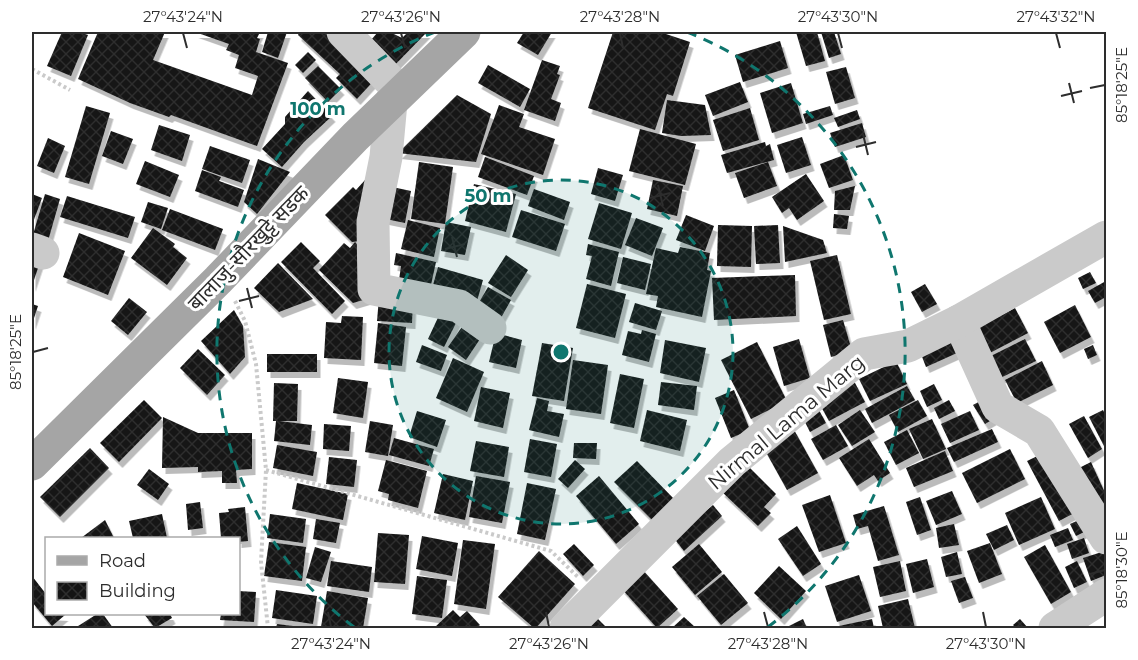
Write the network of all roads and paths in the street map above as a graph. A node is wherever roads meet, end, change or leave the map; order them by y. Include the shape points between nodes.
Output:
1 (343, 32) edge
2 (464, 32) edge
3 (32, 69) edge
4 (70, 90) dead end
5 (396, 97) junction
6 (1107, 237) edge
7 (218, 280) junction
8 (958, 321) junction
9 (490, 328) dead end
10 (32, 464) edge
11 (266, 470) junction
12 (1107, 538) edge
13 (610, 584) junction
14 (1107, 595) edge
15 (268, 628) edge
16 (566, 628) edge
17 (1055, 628) edge

1 - 5 street
2 - 5 main road, बालाजु-सौरखुट्टे सडक
3 - 4 path
5 - 7 main road, बालाजु-सौरखुट्टे सडक
5 - 9 street via 373,222 374,289 459,306
6 - 8 street, Nirmal Lama Marg
7 - 10 main road, बालाजु-सौरखुट्टे सडक
7 - 11 path via 245,321 254,353
8 - 12 street via 998,406 1039,431
8 - 13 street, Nirmal Lama Marg via 908,346 864,354 732,462
11 - 13 path via 550,551 583,583
11 - 15 path via 261,562
13 - 16 street, Nirmal Lama Marg
14 - 17 street

